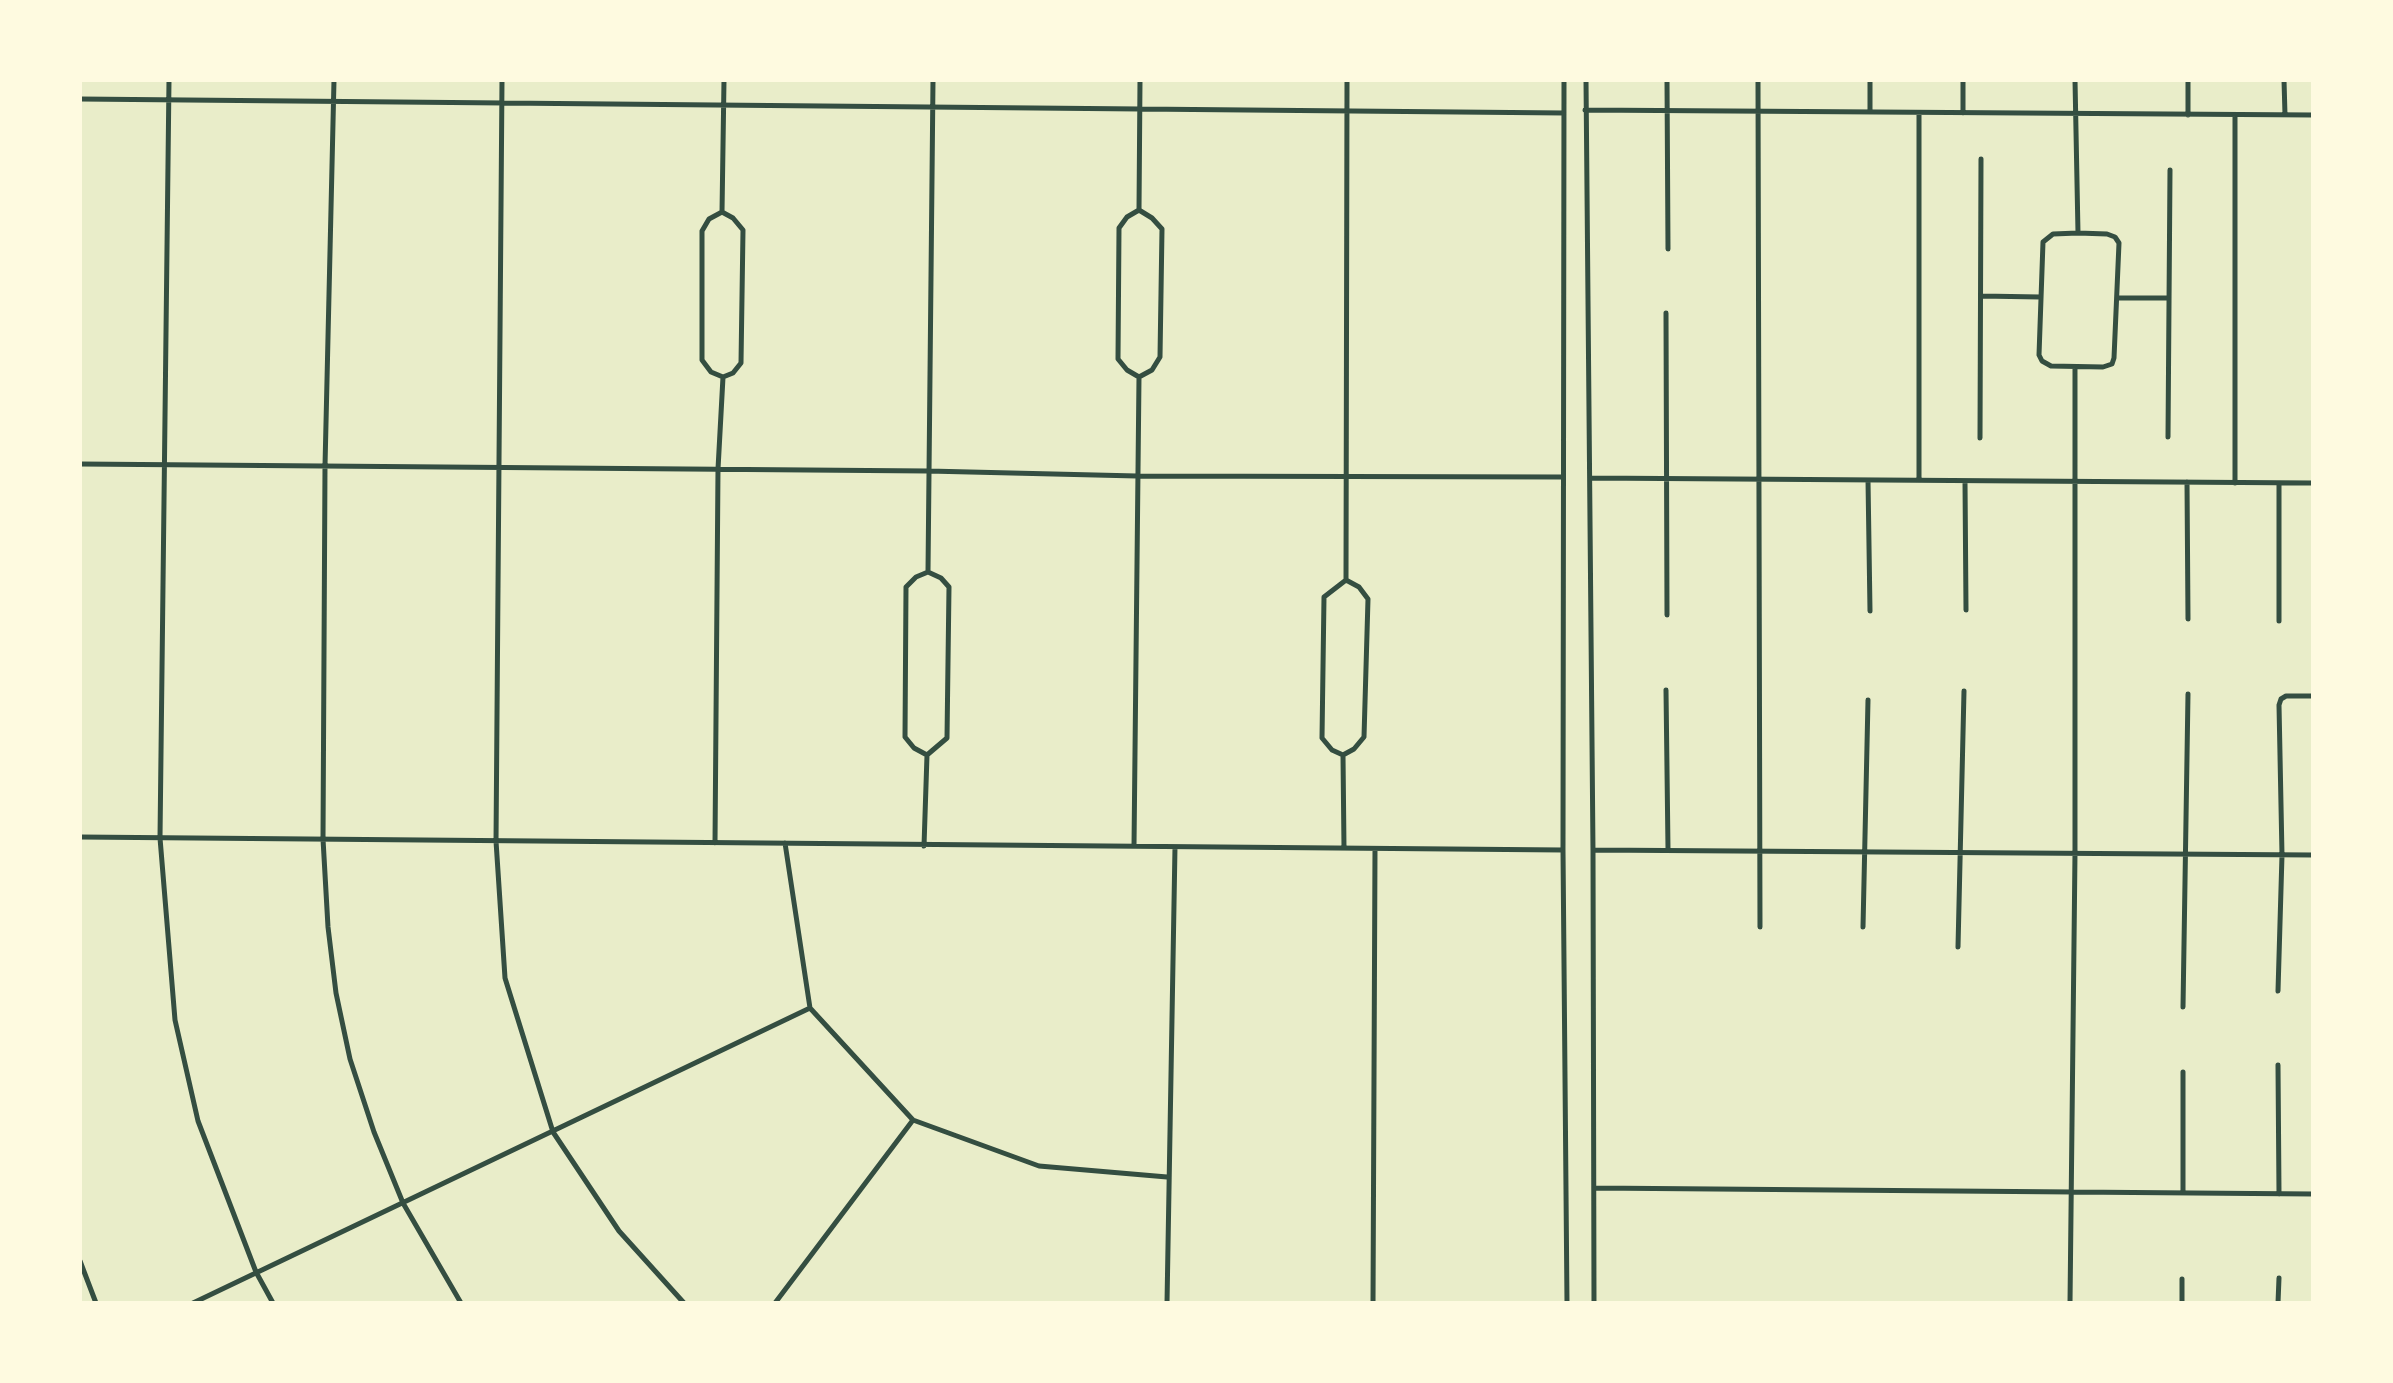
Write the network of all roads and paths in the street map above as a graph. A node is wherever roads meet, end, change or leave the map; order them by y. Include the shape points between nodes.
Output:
1 (169, 80) edge
2 (334, 80) edge
3 (502, 80) edge
4 (724, 80) edge
5 (933, 80) edge
6 (1140, 80) edge
7 (1347, 80) edge
8 (1564, 80) edge
9 (1586, 80) edge
10 (1667, 80) edge
11 (1758, 80) edge
12 (1870, 80) edge
13 (1963, 80) edge
14 (2075, 80) edge
15 (2188, 80) edge
16 (2284, 80) edge
17 (80, 99) edge
18 (168, 101) junction
19 (334, 103) junction
20 (503, 104) junction
21 (724, 105) junction
22 (933, 107) junction
23 (1139, 107) junction
24 (1347, 109) junction
25 (1585, 110) junction
26 (1667, 111) junction
27 (1758, 112) junction
28 (1870, 112) junction
29 (1564, 113) junction
30 (1919, 113) junction
31 (1963, 113) junction
32 (2075, 114) junction
33 (2188, 115) junction
34 (2235, 115) junction
35 (2285, 115) junction
36 (2313, 115) edge
37 (1981, 159) dead end
38 (2170, 170) dead end
39 (1139, 210) junction
40 (722, 212) junction
41 (2078, 233) junction
42 (1668, 249) dead end
43 (1981, 296) junction
44 (2040, 297) junction
45 (2118, 298) junction
46 (2168, 298) junction
47 (1666, 313) dead end
48 (2075, 367) junction
49 (723, 377) junction
50 (1139, 377) junction
51 (2168, 437) dead end
52 (1980, 438) dead end
53 (80, 464) edge
54 (166, 464) junction
55 (325, 466) junction
56 (498, 467) junction
57 (718, 469) junction
58 (928, 471) junction
59 (1345, 475) junction
60 (1137, 476) junction
61 (1562, 477) junction
62 (1590, 478) junction
63 (1668, 478) junction
64 (1758, 479) junction
65 (1868, 480) junction
66 (1919, 480) junction
67 (1965, 481) junction
68 (2074, 481) junction
69 (2187, 482) junction
70 (2235, 483) junction
71 (2279, 483) junction
72 (2313, 483) edge
73 (928, 572) junction
74 (1346, 580) junction
75 (1966, 610) dead end
76 (1870, 611) dead end
77 (1667, 615) dead end
78 (2188, 619) dead end
79 (2279, 621) dead end
80 (1666, 690) dead end
81 (1964, 691) dead end
82 (2188, 694) dead end
83 (2313, 696) edge
84 (1868, 700) dead end
85 (927, 755) junction
86 (1343, 755) junction
87 (80, 837) edge
88 (160, 838) junction
89 (323, 839) junction
90 (496, 841) junction
91 (715, 843) junction
92 (785, 843) junction
93 (924, 846) junction
94 (1134, 847) junction
95 (1175, 847) junction
96 (1344, 848) junction
97 (1375, 849) junction
98 (1668, 849) junction
99 (1759, 849) junction
100 (1563, 850) junction
101 (1593, 850) junction
102 (1864, 851) junction
103 (1959, 853) junction
104 (2075, 853) junction
105 (2186, 855) junction
106 (2282, 855) junction
107 (2313, 855) edge
108 (1760, 927) dead end
109 (1863, 927) dead end
110 (1958, 947) dead end
111 (2278, 991) dead end
112 (2183, 1007) dead end
113 (810, 1008) junction
114 (2278, 1065) dead end
115 (2183, 1072) dead end
116 (913, 1120) junction
117 (553, 1132) junction
118 (1167, 1177) junction
119 (1594, 1188) junction
120 (2070, 1190) junction
121 (2183, 1192) junction
122 (2279, 1194) junction
123 (2313, 1194) edge
124 (403, 1203) junction
125 (80, 1261) edge
126 (256, 1272) junction
127 (2279, 1278) dead end
128 (2182, 1279) dead end
129 (96, 1303) edge
130 (193, 1303) edge
131 (273, 1303) edge
132 (461, 1303) edge
133 (684, 1303) edge
134 (775, 1303) edge
135 (1167, 1303) edge
136 (1373, 1303) edge
137 (1567, 1303) edge
138 (1594, 1303) edge
139 (2070, 1303) edge
140 (2182, 1303) edge
141 (2278, 1303) edge

1 - 18 street
2 - 19 street
3 - 20 street
4 - 21 street
5 - 22 street
6 - 23 street
7 - 24 street
8 - 29 street
9 - 25 street
10 - 26 street
11 - 27 street
12 - 28 street
13 - 31 street
14 - 32 street
15 - 33 street
16 - 35 street
17 - 18 street
18 - 19 street
18 - 54 street
19 - 20 street
19 - 55 street
20 - 21 street
20 - 56 street
21 - 22 street
21 - 40 street
22 - 23 street
22 - 58 street
23 - 24 street
23 - 39 street
24 - 29 street
24 - 59 street
25 - 26 street
25 - 62 street
26 - 27 street
26 - 42 street
27 - 28 street
27 - 64 street
28 - 30 street
29 - 61 street
30 - 31 street
30 - 66 street
31 - 32 street
32 - 33 street
32 - 41 street
33 - 34 street
34 - 35 street
34 - 70 street
35 - 36 street
37 - 43 street
38 - 46 street
39 - 50 street via 1119,228 1118,359
39 - 50 street via 1162,229 1160,357
40 - 49 street via 743,230 741,363
40 - 49 street via 702,231 702,360
41 - 44 street via 2053,234 2043,242
41 - 45 street via 2107,234 2119,243
43 - 44 street
43 - 52 street
44 - 48 street via 2042,361
45 - 46 street
45 - 48 street via 2112,364
46 - 51 street
47 - 63 street
48 - 68 street
49 - 57 street
50 - 60 street
53 - 54 street
54 - 55 street
54 - 88 street
55 - 56 street
55 - 89 street
56 - 57 street
56 - 90 street
57 - 58 street
57 - 91 street
58 - 60 street
58 - 73 street
59 - 60 street
59 - 61 street
59 - 74 street
60 - 94 street
61 - 100 street
62 - 63 street
62 - 101 street
63 - 64 street
63 - 77 street
64 - 65 street
64 - 99 street
65 - 66 street
65 - 76 street
66 - 67 street
67 - 68 street
67 - 75 street
68 - 69 street
68 - 104 street
69 - 70 street
69 - 78 street
70 - 71 street
71 - 72 street
71 - 79 street
73 - 85 street via 949,587 947,738
73 - 85 street via 906,587 905,722 905,737
74 - 86 street via 1368,599 1364,737
74 - 86 street via 1324,597 1322,738
80 - 98 street
81 - 103 street
82 - 105 street
83 - 106 street via 2286,696 2279,705
84 - 102 street
85 - 93 street
86 - 96 street
87 - 88 street
88 - 89 street
88 - 126 street via 175,1020 198,1121
89 - 90 street
89 - 124 street via 336,993 350,1059
90 - 91 street
90 - 117 street via 505,978
91 - 92 street
92 - 93 street
92 - 113 street
93 - 94 street
94 - 95 street
95 - 96 street
95 - 118 street
96 - 97 street
97 - 100 street
97 - 136 street
98 - 99 street
98 - 101 street
99 - 102 street
99 - 108 street
100 - 137 street
101 - 119 street
102 - 103 street
102 - 109 street
103 - 104 street
103 - 110 street
104 - 105 street
104 - 120 street
105 - 106 street
105 - 112 street
106 - 107 street
106 - 111 street
113 - 116 street
113 - 117 street
114 - 122 street
115 - 121 street
116 - 118 street via 1039,1166
116 - 134 street
117 - 124 street
117 - 133 street via 619,1231
118 - 135 street
119 - 120 street
119 - 138 street
120 - 121 street
120 - 139 street
121 - 122 street
122 - 123 street
124 - 126 street
124 - 132 street
125 - 129 street
126 - 130 street
126 - 131 street
127 - 141 street
128 - 140 street

